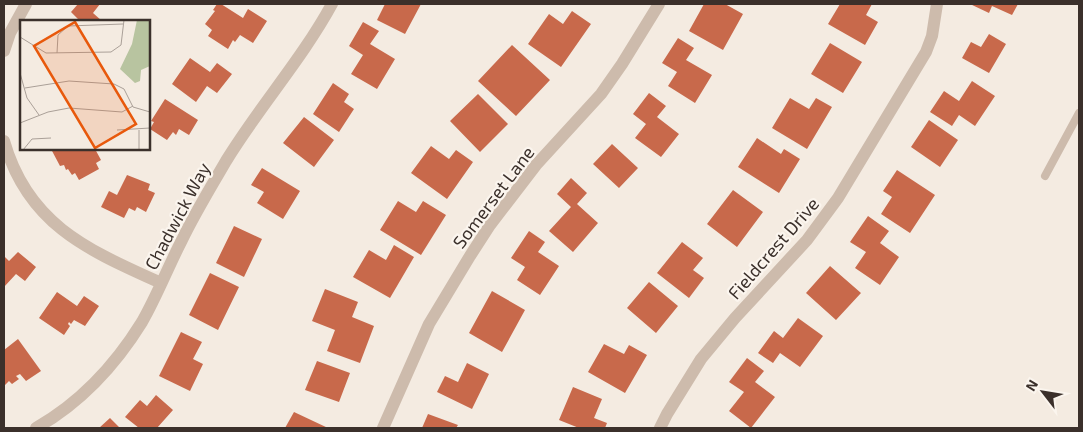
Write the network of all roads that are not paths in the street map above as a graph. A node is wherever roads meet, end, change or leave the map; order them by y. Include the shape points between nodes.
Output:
1 (26, 4) edge
2 (332, 4) edge
3 (659, 4) edge
4 (937, 4) edge
5 (4, 51) edge
6 (1079, 113) edge
7 (4, 141) edge
8 (1046, 176) dead end
9 (161, 283) junction
10 (36, 428) edge
11 (383, 428) edge
12 (660, 428) edge

1 - 5 street via 10,32
2 - 9 street, Chadwick Way via 227,159
3 - 11 street, Somerset Lane via 601,94 536,165 490,225 429,324
4 - 12 street, Fieldcrest Drive via 926,52 838,198 807,240 701,359
6 - 8 lane
7 - 9 street via 25,190 45,214 72,238 99,255
9 - 10 street, Chadwick Way via 142,321 108,369 56,417

